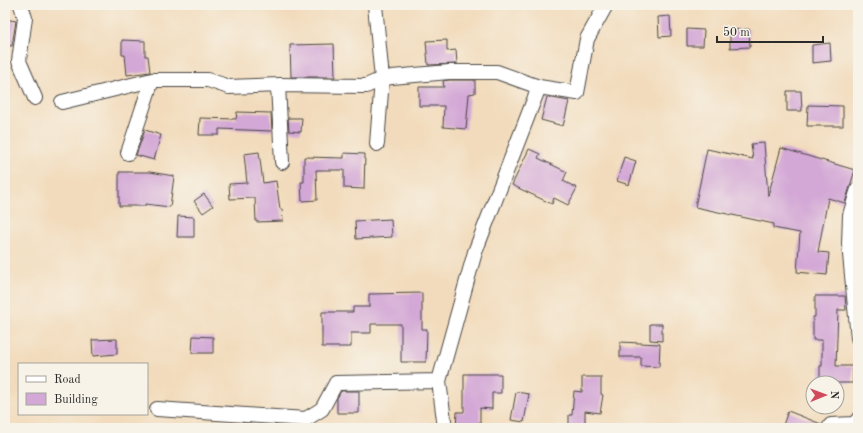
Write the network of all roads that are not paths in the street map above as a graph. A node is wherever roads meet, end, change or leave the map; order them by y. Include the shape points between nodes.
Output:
1 (21, 5) edge
2 (375, 5) edge
3 (606, 5) edge
4 (382, 79) junction
5 (152, 80) junction
6 (278, 85) junction
7 (539, 88) junction
8 (35, 98) dead end
9 (62, 102) dead end
10 (377, 144) dead end
11 (128, 153) dead end
12 (282, 162) dead end
13 (858, 189) edge
14 (858, 338) edge
15 (438, 381) junction
16 (157, 410) dead end
17 (858, 420) edge
18 (445, 428) edge
19 (829, 428) edge

1 - 8 street via 25,18 19,61
2 - 4 street
3 - 7 street via 587,39 577,93
4 - 6 street via 366,86
4 - 7 street via 449,72 496,72
4 - 10 street
5 - 6 street via 208,80 229,87
5 - 9 street
5 - 11 street
6 - 12 street
7 - 15 street via 475,252
13 - 14 street via 850,215 848,244
15 - 16 street via 336,383 322,409 306,419
15 - 18 street
17 - 19 street via 854,424 831,425

